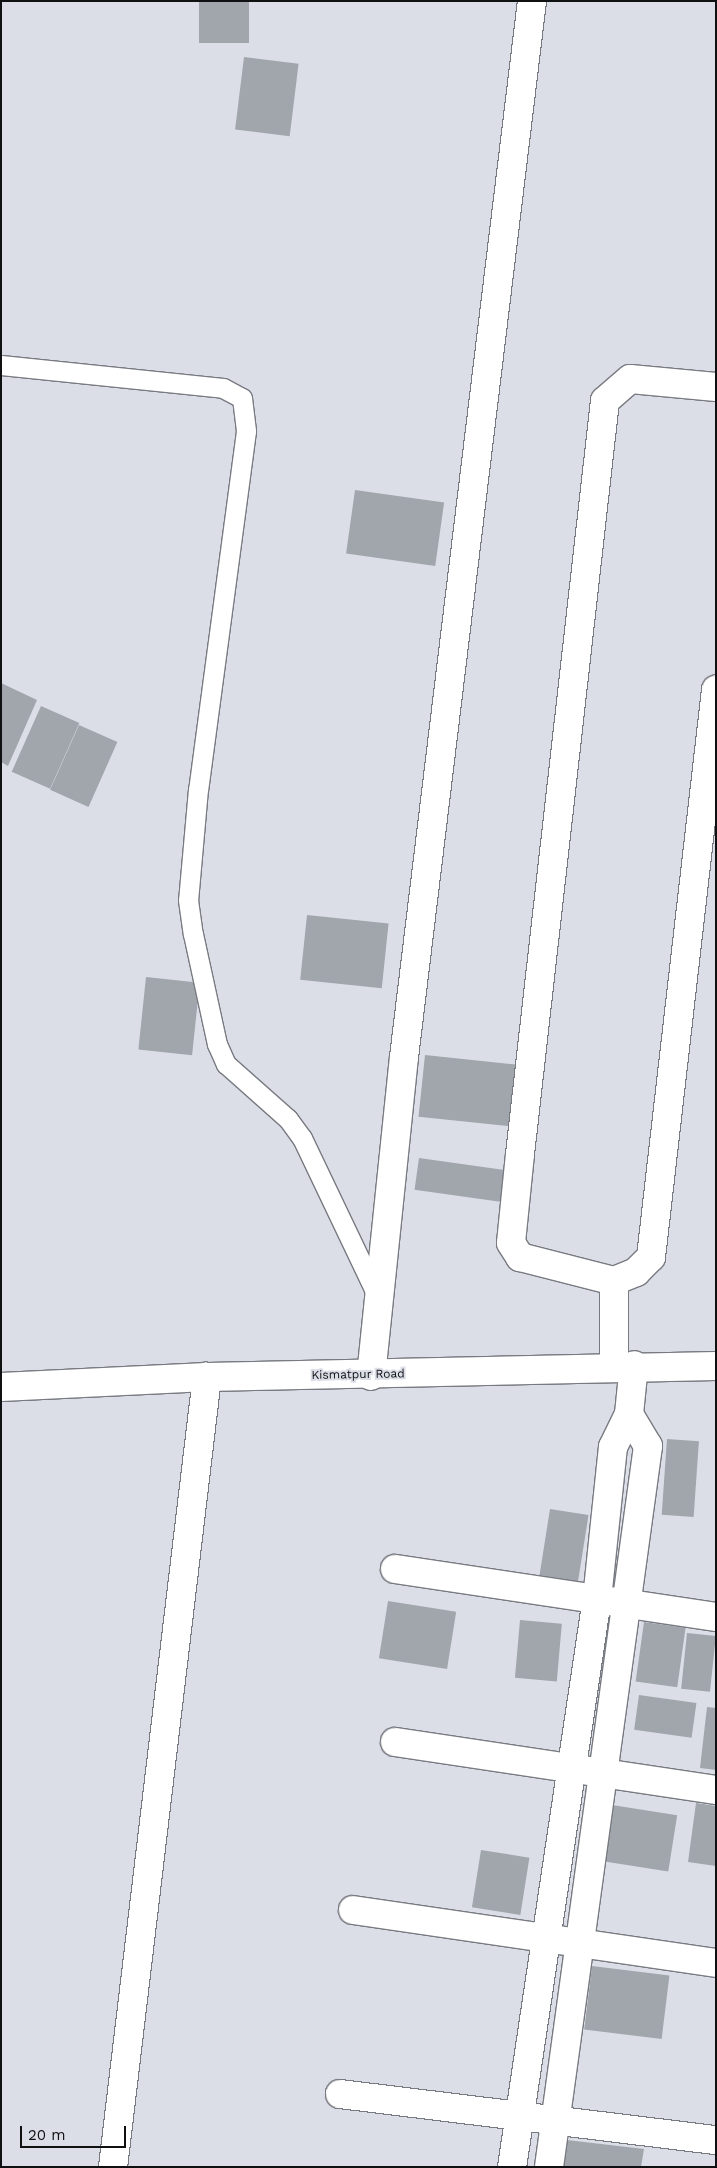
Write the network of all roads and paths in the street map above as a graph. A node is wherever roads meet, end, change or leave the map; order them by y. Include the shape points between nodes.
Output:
1 (532, 1) edge
2 (1, 365) edge
3 (716, 387) edge
4 (716, 690) edge
5 (614, 1281) junction
6 (379, 1298) junction
7 (624, 1366) junction
8 (716, 1366) edge
9 (371, 1376) junction
10 (207, 1377) junction
11 (1, 1387) edge
12 (628, 1414) junction
13 (395, 1569) dead end
14 (597, 1600) junction
15 (624, 1604) junction
16 (716, 1617) edge
17 (395, 1742) dead end
18 (572, 1769) junction
19 (603, 1774) junction
20 (716, 1790) edge
21 (353, 1910) dead end
22 (545, 1938) junction
23 (578, 1943) junction
24 (716, 1963) edge
25 (340, 2094) dead end
26 (519, 2114) junction
27 (556, 2119) junction
28 (716, 2140) edge
29 (113, 2167) edge
30 (512, 2167) edge
31 (549, 2167) edge

1 - 6 street via 404,1057
2 - 6 lane via 223,388 242,398 246,431 198,789 188,900 193,934 217,1044 226,1064 288,1120 302,1138
3 - 5 street via 630,379 605,401 567,728 511,1243 520,1257
4 - 5 street via 651,1257 636,1272
5 - 7 street
6 - 9 street
7 - 8 street, Kismatpur Road
7 - 9 street, Kismatpur Road
7 - 12 street
9 - 10 street, Kismatpur Road
10 - 11 street, Kismatpur Road
10 - 29 street
12 - 14 street via 613,1447
12 - 15 street via 648,1446
13 - 14 street
14 - 15 street
14 - 18 street
15 - 16 street
15 - 19 street
17 - 18 street
18 - 19 street
18 - 22 street
19 - 20 street
19 - 23 street
21 - 22 street
22 - 23 street
22 - 26 street
23 - 24 street
23 - 27 street
25 - 26 street
26 - 27 street
26 - 30 street
27 - 28 street
27 - 31 street

